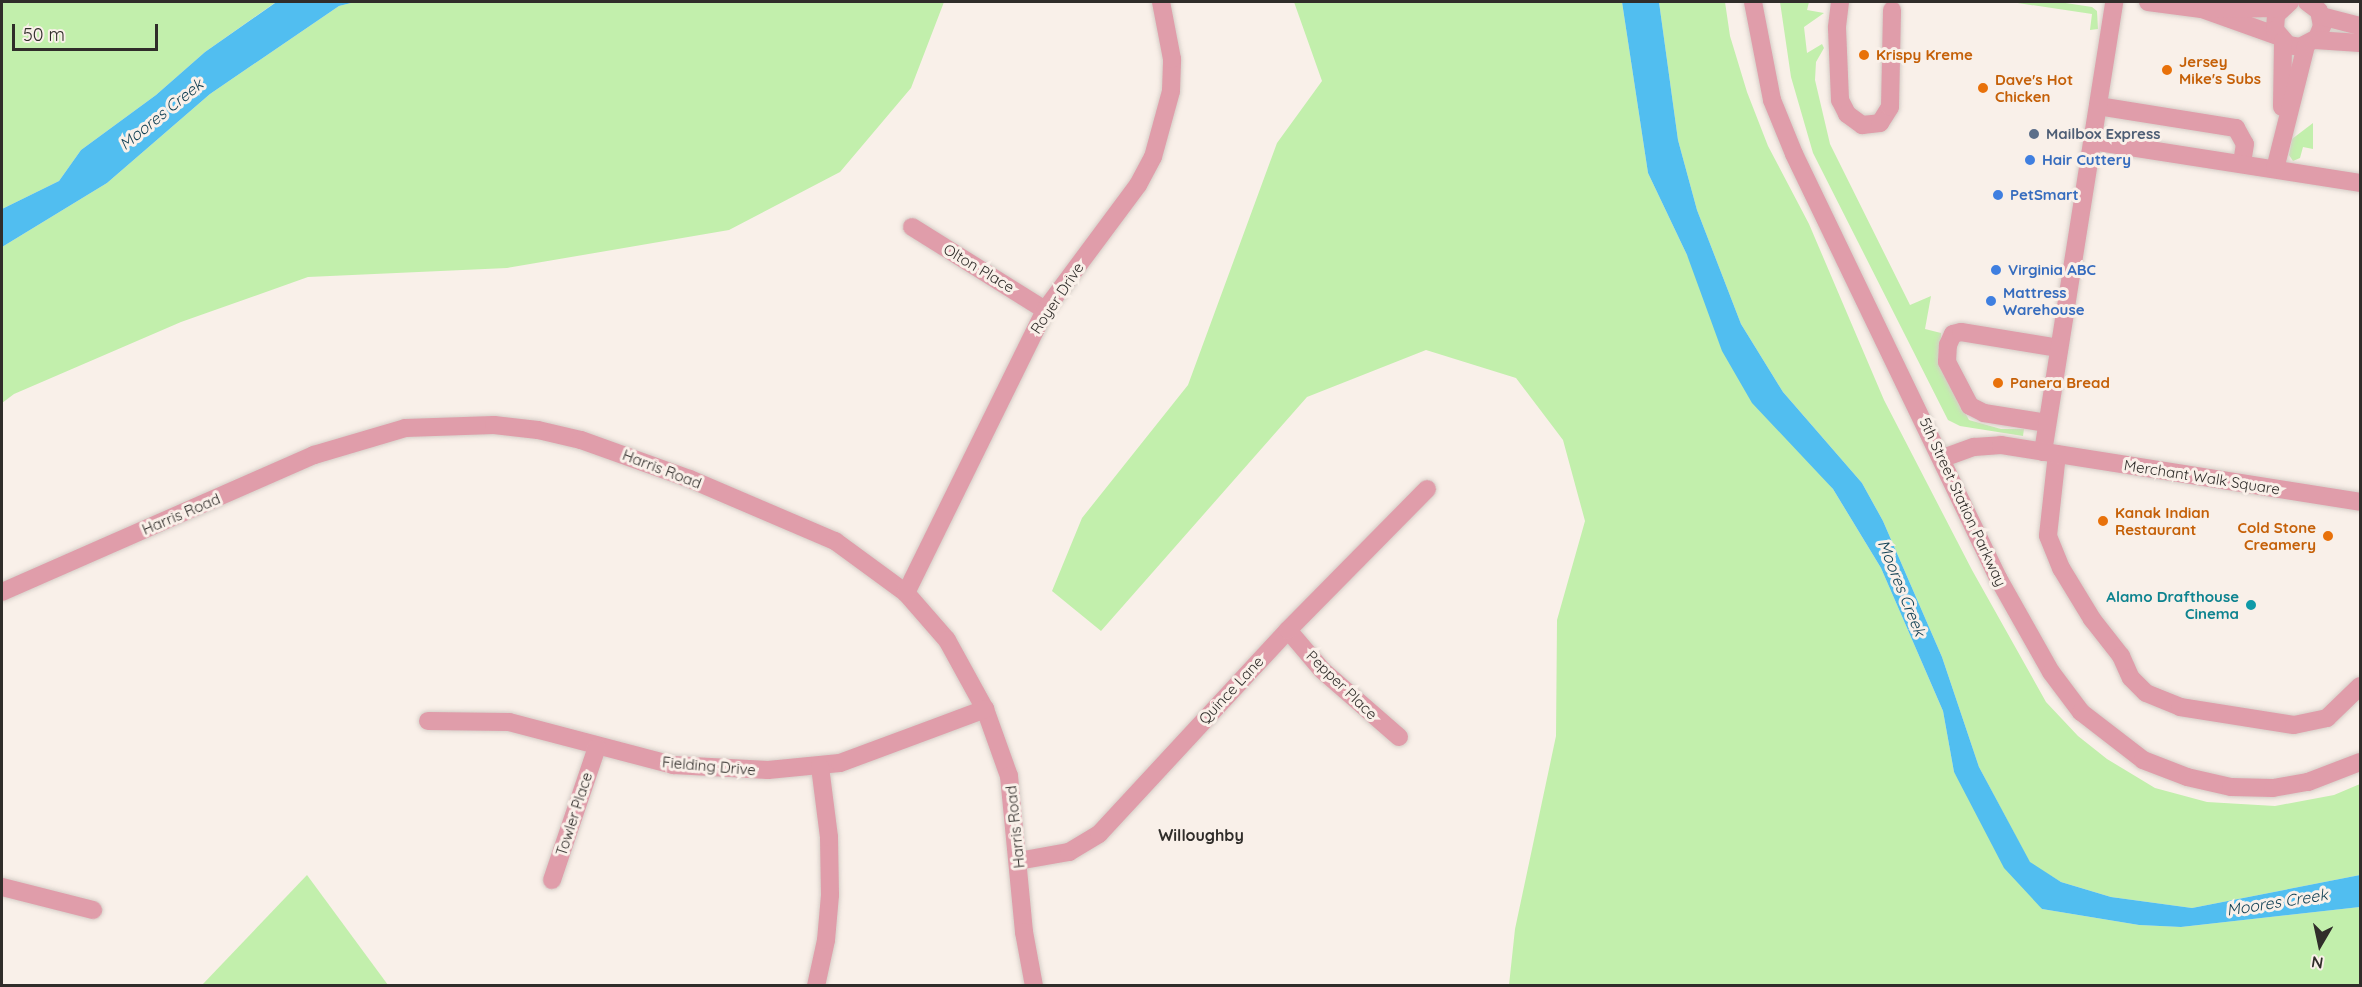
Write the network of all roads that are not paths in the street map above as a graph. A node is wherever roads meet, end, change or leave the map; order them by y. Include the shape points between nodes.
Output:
1 (1161, 2) edge
2 (1752, 2) edge
3 (1840, 2) edge
4 (2114, 2) edge
5 (2148, 2) edge
6 (2307, 2) edge
7 (2285, 5) edge
8 (2202, 9) junction
9 (1892, 10) dead end
10 (2321, 16) junction
11 (2361, 26) edge
12 (2280, 39) junction
13 (2311, 43) junction
14 (2361, 43) edge
15 (2098, 106) junction
16 (2282, 130) junction
17 (2092, 141) junction
18 (2242, 164) junction
19 (2275, 169) junction
20 (2361, 183) edge
21 (912, 227) dead end
22 (1045, 310) junction
23 (2060, 348) junction
24 (2047, 423) junction
25 (2050, 453) junction
26 (1942, 458) junction
27 (1427, 489) dead end
28 (2361, 502) edge
29 (2, 592) edge
30 (906, 593) junction
31 (1288, 630) junction
32 (2361, 686) edge
33 (985, 710) junction
34 (428, 721) dead end
35 (1399, 737) dead end
36 (597, 747) junction
37 (2361, 762) edge
38 (820, 767) junction
39 (1018, 861) junction
40 (552, 880) dead end
41 (2, 887) edge
42 (93, 910) dead end
43 (816, 986) edge
44 (1034, 986) edge

1 - 22 street, Royer Drive via 1172,59 1171,91 1153,157 1138,185
2 - 26 street, 5th Street Station Parkway via 1772,100 1794,154
3 - 9 street via 1840,100 1847,114 1862,125 1880,123 1890,107
4 - 15 street
5 - 8 street
6 - 10 street
7 - 8 street
7 - 12 street via 2275,22
8 - 12 street
10 - 11 street
10 - 13 street via 2321,32
12 - 13 street via 2294,47
12 - 16 street
13 - 14 street
13 - 16 street
15 - 17 street
15 - 18 street via 2236,128 2245,144
16 - 19 street
17 - 18 street
17 - 23 street
18 - 19 street
19 - 20 street
21 - 22 street, Olton Place
22 - 30 street, Royer Drive
23 - 24 street
23 - 24 street via 1961,332 1953,334 1948,345 1947,362 1970,406 1983,413
24 - 25 street
25 - 26 street, Merchant Walk Square via 1984,445
25 - 28 street, Merchant Walk Square
25 - 32 street via 2048,536 2061,568 2092,619 2145,693 2180,707 2294,725 2327,718
26 - 37 street, 5th Street Station Parkway via 1998,578 2051,672 2081,712 2110,737 2143,760 2187,777 2231,787 2273,788 2308,782
27 - 31 street, Quince Lane
29 - 30 street, Harris Road via 314,455 405,428 464,424 538,430 588,442 690,479 818,532 872,565
30 - 33 street, Harris Road via 947,640
31 - 35 street, Pepper Place via 1322,670
31 - 39 street, Quince Lane via 1099,834 1069,852
33 - 38 street, Fielding Drive via 870,754
33 - 39 street, Harris Road via 1009,776
34 - 36 street, Fielding Drive via 509,722
36 - 38 street, Fielding Drive via 673,765 715,769
36 - 40 street, Towler Place
38 - 43 street via 829,837 830,895
39 - 44 street, Harris Road via 1024,932
41 - 42 street

